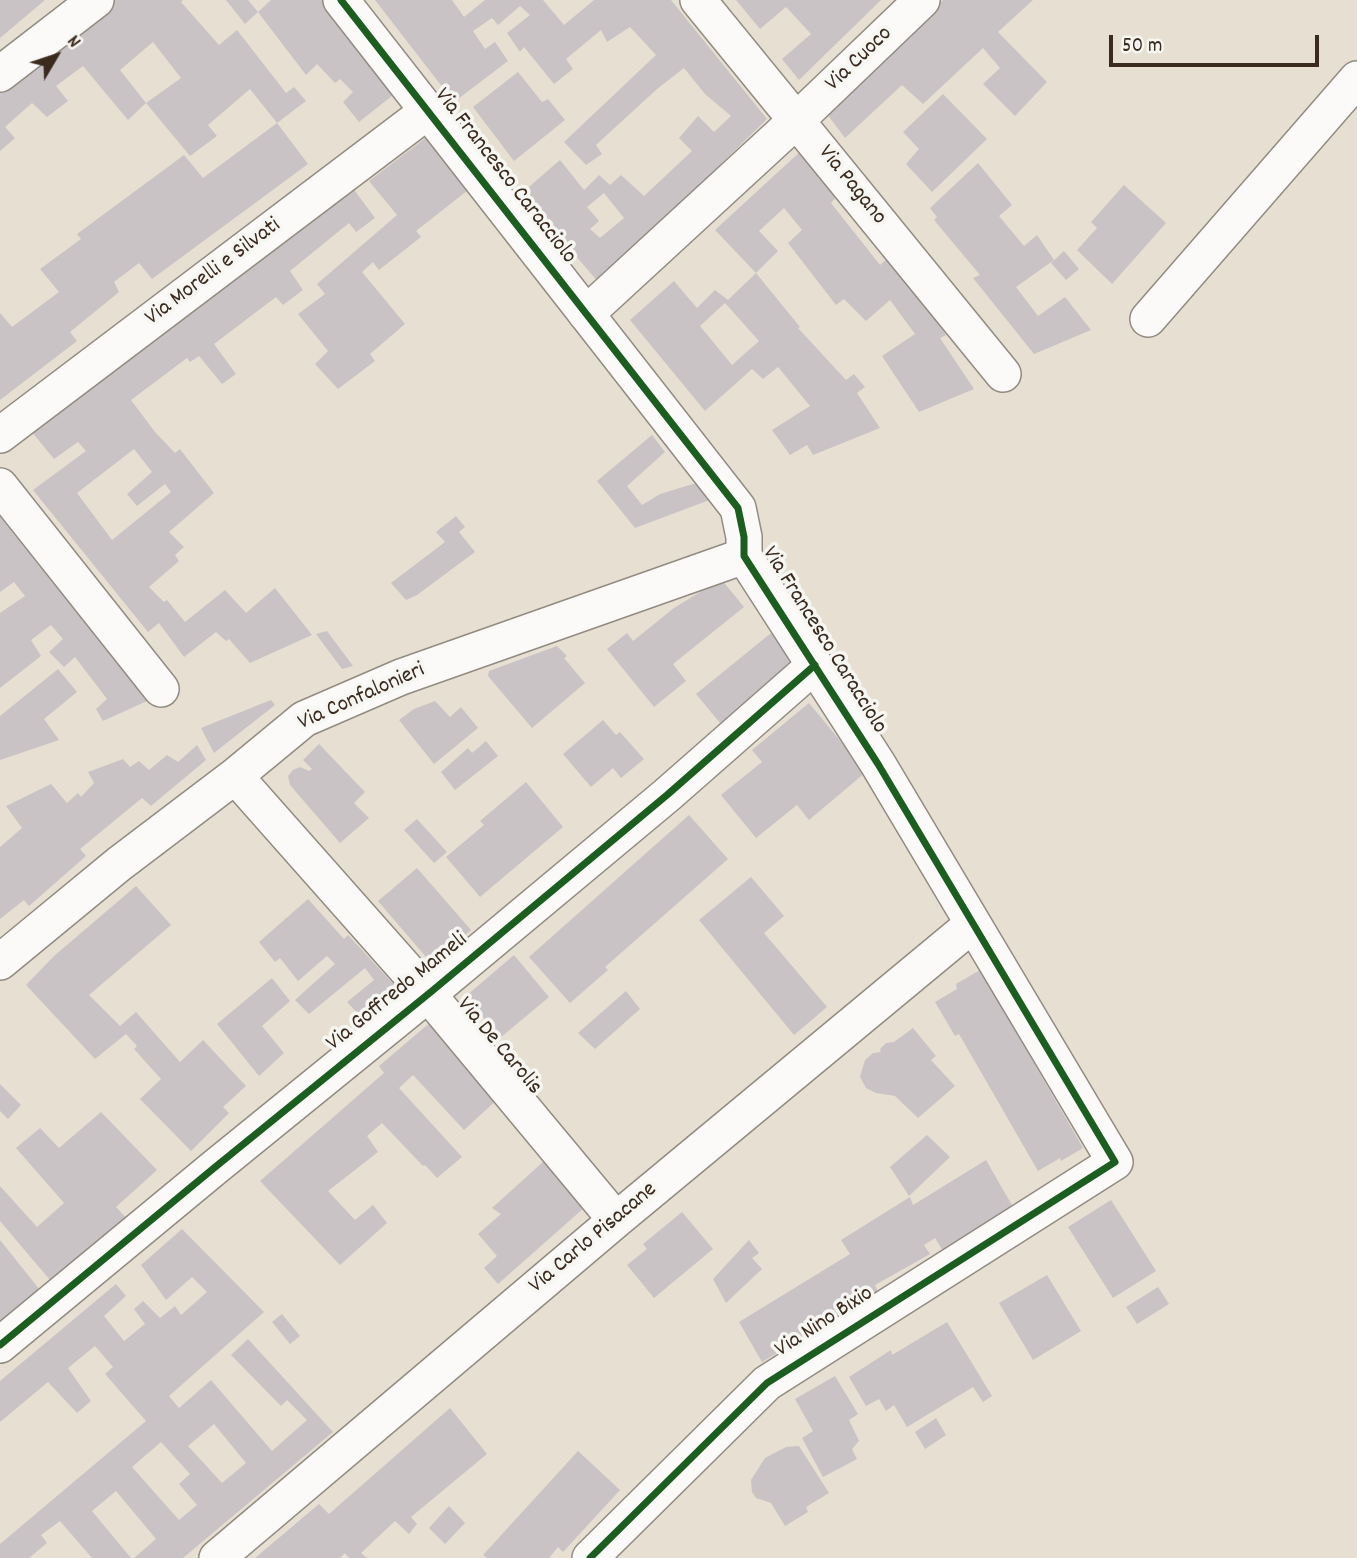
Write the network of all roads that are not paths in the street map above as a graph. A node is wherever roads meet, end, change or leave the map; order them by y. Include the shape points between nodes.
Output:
1 (96, 0) edge
2 (341, 0) edge
3 (698, 0) edge
4 (922, 0) edge
5 (0, 74) edge
6 (1357, 79) edge
7 (428, 111) junction
8 (797, 120) junction
9 (586, 314) junction
10 (1148, 319) dead end
11 (1003, 374) dead end
12 (0, 435) edge
13 (0, 486) edge
14 (744, 556) junction
15 (815, 665) junction
16 (161, 689) dead end
17 (235, 776) junction
18 (973, 923) junction
19 (0, 962) edge
20 (428, 994) junction
21 (1115, 1162) joint
22 (615, 1220) junction
23 (0, 1345) edge
24 (217, 1558) edge
25 (590, 1558) edge

1 - 5 street
2 - 7 street, Via Francesco Caracciolo
3 - 8 street, Via Pagano
4 - 8 street, Via Cuoco
6 - 10 street
7 - 9 street, Via Francesco Caracciolo
7 - 12 street, Via Morelli e Silvati
8 - 9 street, Via Cuoco
8 - 11 street, Via Pagano
9 - 14 street, Via Francesco Caracciolo via 738,508
13 - 16 street
14 - 15 street, Via Francesco Caracciolo
14 - 17 street, Via Confalonieri via 401,677 304,719
15 - 18 street, Via Francesco Caracciolo
15 - 20 street, Via Goffredo Mameli
17 - 19 street, Via Confalonieri
17 - 20 street, Via De Carolis
18 - 21 street, Via Francesco Caracciolo
18 - 22 street, Via Carlo Pisacane
20 - 22 street, Via De Carolis
20 - 23 street, Via Goffredo Mameli
21 - 25 street, Via Nino Bixio via 767,1383
22 - 24 street, Via Carlo Pisacane

